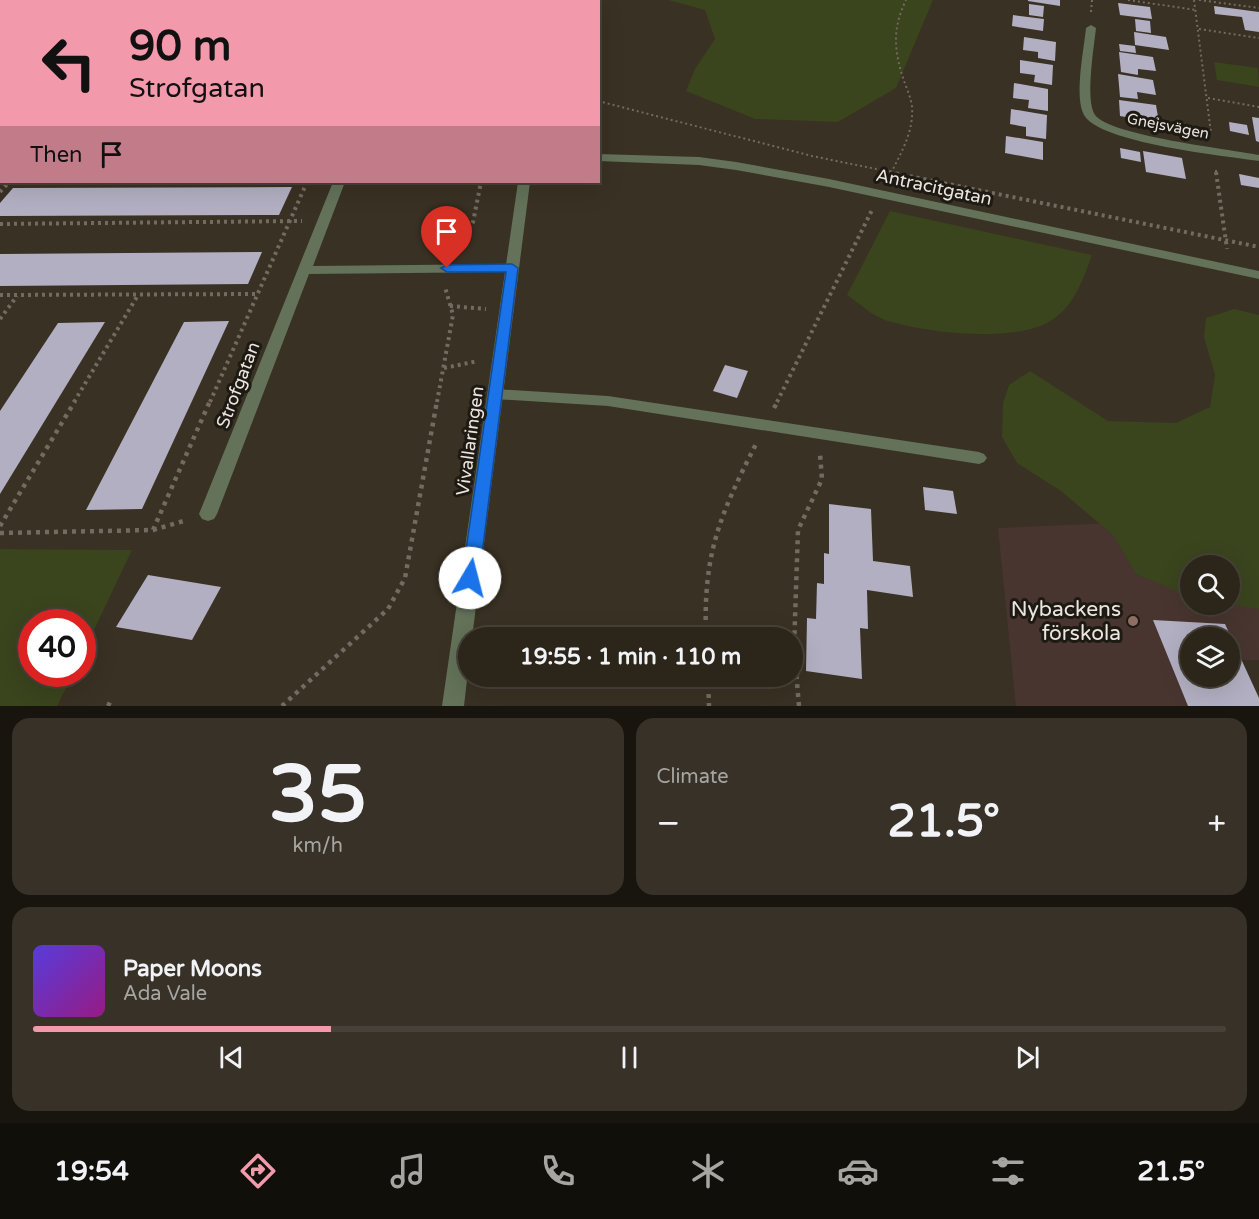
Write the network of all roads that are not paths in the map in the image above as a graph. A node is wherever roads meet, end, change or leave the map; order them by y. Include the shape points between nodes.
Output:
1 (1091, 28) dead end
2 (600, 157) edge
3 (1259, 158) edge
4 (339, 183) edge
5 (524, 183) edge
6 (512, 268) junction
7 (303, 270) junction
8 (1259, 274) edge
9 (496, 394) junction
10 (979, 458) dead end
11 (208, 514) road end
12 (453, 706) edge

1 - 3 street, Gnejsvägen via 1086,100 1089,115 1095,120 1131,135
2 - 8 street, Antracitgatan via 699,161 783,175
4 - 7 street, Strofgatan
5 - 6 street, Vivallaringen
6 - 7 street
6 - 9 street, Vivallaringen
7 - 11 street, Strofgatan
9 - 10 lane via 608,401
9 - 12 street, Vivallaringen

